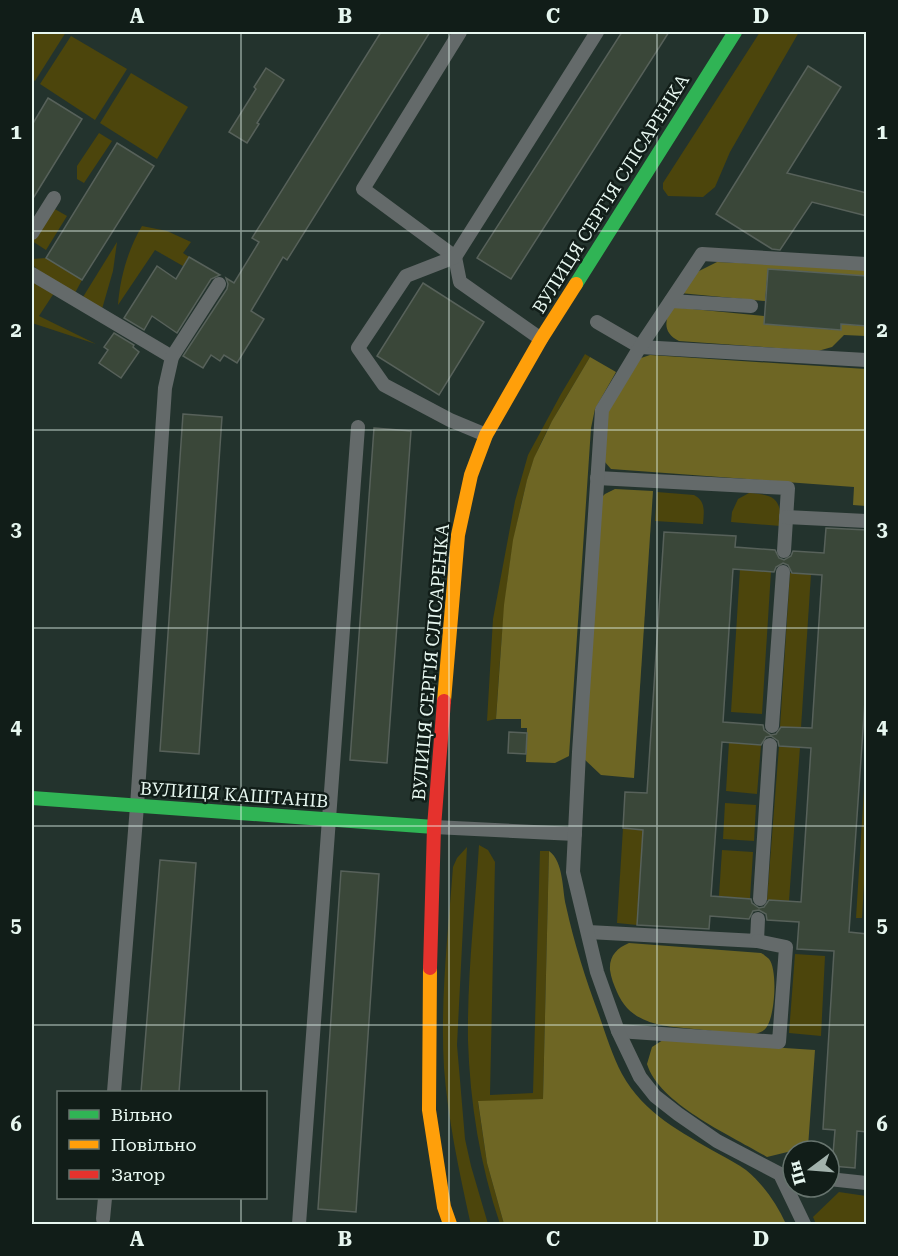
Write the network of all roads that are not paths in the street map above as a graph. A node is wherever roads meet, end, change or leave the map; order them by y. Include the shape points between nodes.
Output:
1 (460, 32) edge
2 (597, 32) edge
3 (735, 32) edge
4 (54, 198) dead end
5 (32, 233) edge
6 (455, 257) junction
7 (867, 264) edge
8 (32, 274) edge
9 (219, 284) dead end
10 (671, 301) junction
11 (751, 306) dead end
12 (597, 321) dead end
13 (541, 339) junction
14 (640, 346) junction
15 (172, 357) junction
16 (867, 360) edge
17 (358, 427) dead end
18 (486, 435) junction
19 (597, 478) junction
20 (786, 517) junction
21 (867, 521) edge
22 (784, 550) dead end
23 (783, 572) dead end
24 (772, 726) dead end
25 (770, 745) dead end
26 (32, 798) edge
27 (137, 806) junction
28 (328, 819) junction
29 (435, 827) junction
30 (575, 834) junction
31 (760, 899) dead end
32 (758, 919) dead end
33 (588, 932) junction
34 (757, 941) junction
35 (618, 1031) junction
36 (114, 1091) edge
37 (781, 1173) edge
38 (841, 1180) edge
39 (867, 1183) edge
40 (105, 1199) edge
41 (795, 1199) edge
42 (103, 1220) dead end
43 (299, 1224) edge
44 (450, 1224) edge
45 (804, 1224) edge

1 - 6 lane via 363,189
2 - 6 lane
3 - 13 street, ВУЛИЦЯ СЕРГІЯ СЛІСАРЕНКА
4 - 5 lane
6 - 13 lane via 460,282
6 - 18 lane via 406,276 358,348 384,385
7 - 10 lane via 702,254
8 - 15 lane
9 - 15 lane
10 - 11 lane
10 - 14 lane
12 - 14 lane
13 - 18 street, ВУЛИЦЯ СЕРГІЯ СЛІСАРЕНКА
14 - 16 lane
14 - 19 lane via 602,410
15 - 27 lane via 165,388
17 - 28 lane
18 - 29 street, ВУЛИЦЯ СЕРГІЯ СЛІСАРЕНКА via 471,475 458,535
19 - 20 lane via 788,488
19 - 30 lane
20 - 21 lane
20 - 22 lane
23 - 24 lane
25 - 31 lane
26 - 27 street, ВУЛИЦЯ КАШТАНІВ
27 - 28 street, ВУЛИЦЯ КАШТАНІВ
27 - 36 lane
28 - 29 street, ВУЛИЦЯ КАШТАНІВ
28 - 43 lane
29 - 30 lane
29 - 44 street, ВУЛИЦЯ СЕРГІЯ СЛІСАРЕНКА via 429,1110
30 - 33 lane via 573,872
32 - 34 lane
33 - 34 lane
33 - 35 lane
34 - 35 lane via 786,947 779,1042
35 - 37 lane via 640,1077 655,1096 717,1141
38 - 39 lane
40 - 42 lane
41 - 45 lane

